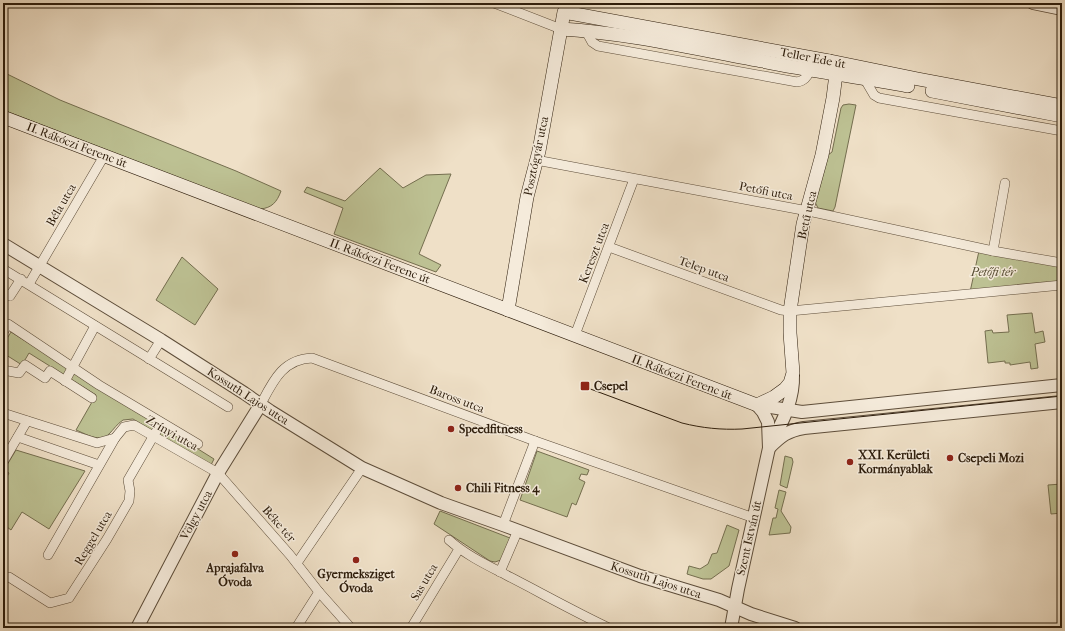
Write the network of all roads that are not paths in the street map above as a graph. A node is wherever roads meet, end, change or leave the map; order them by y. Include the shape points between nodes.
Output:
1 (494, 3) edge
2 (1039, 4) edge
3 (565, 8) edge
4 (1062, 9) edge
5 (561, 29) junction
6 (829, 61) junction
7 (836, 74) junction
8 (864, 78) junction
9 (1062, 106) edge
10 (1062, 116) edge
11 (3, 117) edge
12 (1062, 132) edge
13 (104, 156) junction
14 (536, 160) junction
15 (634, 179) junction
16 (1005, 183) dead end
17 (806, 211) junction
18 (3, 244) edge
19 (609, 247) junction
20 (993, 251) junction
21 (1062, 263) edge
22 (39, 266) junction
23 (3, 269) edge
24 (25, 282) junction
25 (1062, 285) edge
26 (3, 292) edge
27 (508, 310) junction
28 (790, 311) junction
29 (95, 326) junction
30 (3, 332) edge
31 (575, 335) junction
32 (161, 340) junction
33 (149, 359) junction
34 (73, 368) junction
35 (3, 370) edge
36 (793, 373) junction
37 (65, 381) junction
38 (1062, 385) edge
39 (793, 391) junction
40 (92, 398) dead end
41 (1062, 402) edge
42 (261, 404) junction
43 (757, 405) junction
44 (228, 407) dead end
45 (816, 410) junction
46 (3, 413) edge
47 (785, 415) junction
48 (27, 421) junction
49 (161, 423) junction
50 (797, 430) junction
51 (153, 436) junction
52 (18, 437) junction
53 (115, 438) junction
54 (535, 441) junction
55 (198, 444) dead end
56 (769, 448) junction
57 (3, 462) edge
58 (99, 465) junction
59 (362, 468) junction
60 (218, 473) junction
61 (754, 518) junction
62 (503, 525) junction
63 (518, 530) junction
64 (449, 540) dead end
65 (459, 549) junction
66 (48, 555) dead end
67 (297, 563) junction
68 (500, 572) junction
69 (3, 577) edge
70 (319, 592) junction
71 (735, 607) junction
72 (137, 628) edge
73 (296, 628) edge
74 (351, 628) edge
75 (411, 628) edge
76 (609, 628) edge
77 (731, 628) edge
78 (795, 628) edge

1 - 5 street
2 - 4 street
3 - 5 main road, Posztógyár utca
3 - 6 main road, Teller Ede út
5 - 7 main road, Teller Ede út via 625,35
5 - 14 main road, Posztógyár utca
6 - 7 main road
6 - 9 main road, Teller Ede út
7 - 8 main road, Teller Ede út
7 - 17 main road, Betű utca via 822,155
8 - 10 main road, Teller Ede út
8 - 12 street via 874,95 880,98
11 - 13 main road, II. Rákóczi Ferenc út
13 - 22 street, Béla utca
13 - 27 main road, II. Rákóczi Ferenc út
14 - 15 street, Petőfi utca
14 - 27 main road, Posztógyár utca via 528,190
15 - 17 street, Petőfi utca
15 - 19 street, Kereszt utca
16 - 20 street
17 - 20 street, Petőfi utca
17 - 28 main road, Betű utca
18 - 22 street, Kossuth Lajos utca
19 - 28 street, Telep utca via 781,310
19 - 31 street, Kereszt utca
20 - 21 street, Petőfi utca
22 - 24 street, Béla utca
22 - 32 street, Kossuth Lajos utca
23 - 24 street, Kossuth Lajos utca
24 - 26 street, Béla utca via 10,296
24 - 29 street, Kossuth Lajos utca
25 - 28 street
27 - 31 main road, II. Rákóczi Ferenc út
28 - 36 main road, Betű utca
29 - 33 street, Kossuth Lajos utca
29 - 34 street
30 - 34 street via 8,324
31 - 43 main road, II. Rákóczi Ferenc út
32 - 33 street
32 - 42 street, Kossuth Lajos utca
33 - 44 street, Kossuth Lajos utca
34 - 37 street
34 - 49 street
35 - 37 street via 19,374 25,365 45,378 50,371
36 - 39 street, Betű utca
36 - 43 main road via 785,389 774,398
37 - 40 street
38 - 45 street, II. Rákóczi Ferenc út
39 - 45 street via 800,403
39 - 47 street, Betű utca
41 - 50 street
42 - 54 street, Baross utca via 276,377 286,366 312,358
42 - 59 street, Kossuth Lajos utca
42 - 60 street, Völgy utca
43 - 47 street, II. Rákóczi Ferenc út
43 - 56 street, Szent István út via 768,422
45 - 47 street, II. Rákóczi Ferenc út
46 - 48 street, Zrínyi utca
47 - 50 street, II. Rákóczi Ferenc út
47 - 56 street, Szent István út
48 - 52 street
48 - 53 street, Zrínyi utca via 93,442 100,443
49 - 51 street, Reggel utca
49 - 55 street
50 - 56 street via 783,434
51 - 53 street, Zrínyi utca via 131,425 122,428
51 - 60 street, Zrínyi utca
51 - 69 street, Reggel utca via 128,480 129,501 108,539 69,598 50,603 8,577
52 - 57 street
52 - 58 street
53 - 58 street
54 - 61 street, Baross utca
54 - 62 street
56 - 61 street, Szent István út
58 - 66 street
59 - 62 street, Kossuth Lajos utca via 441,503
59 - 67 street
60 - 67 street, Béke tér
60 - 72 street, Völgy utca
61 - 71 street, Szent István út
62 - 63 street, Kossuth Lajos utca
63 - 68 street
63 - 71 street, Kossuth Lajos utca via 640,576
64 - 65 street
65 - 68 street
65 - 75 street, Sas utca
67 - 70 street, Béke tér
68 - 76 street
70 - 73 street
70 - 74 street, Béke tér
71 - 77 street, Szent István út
71 - 78 street, Kossuth Lajos utca

